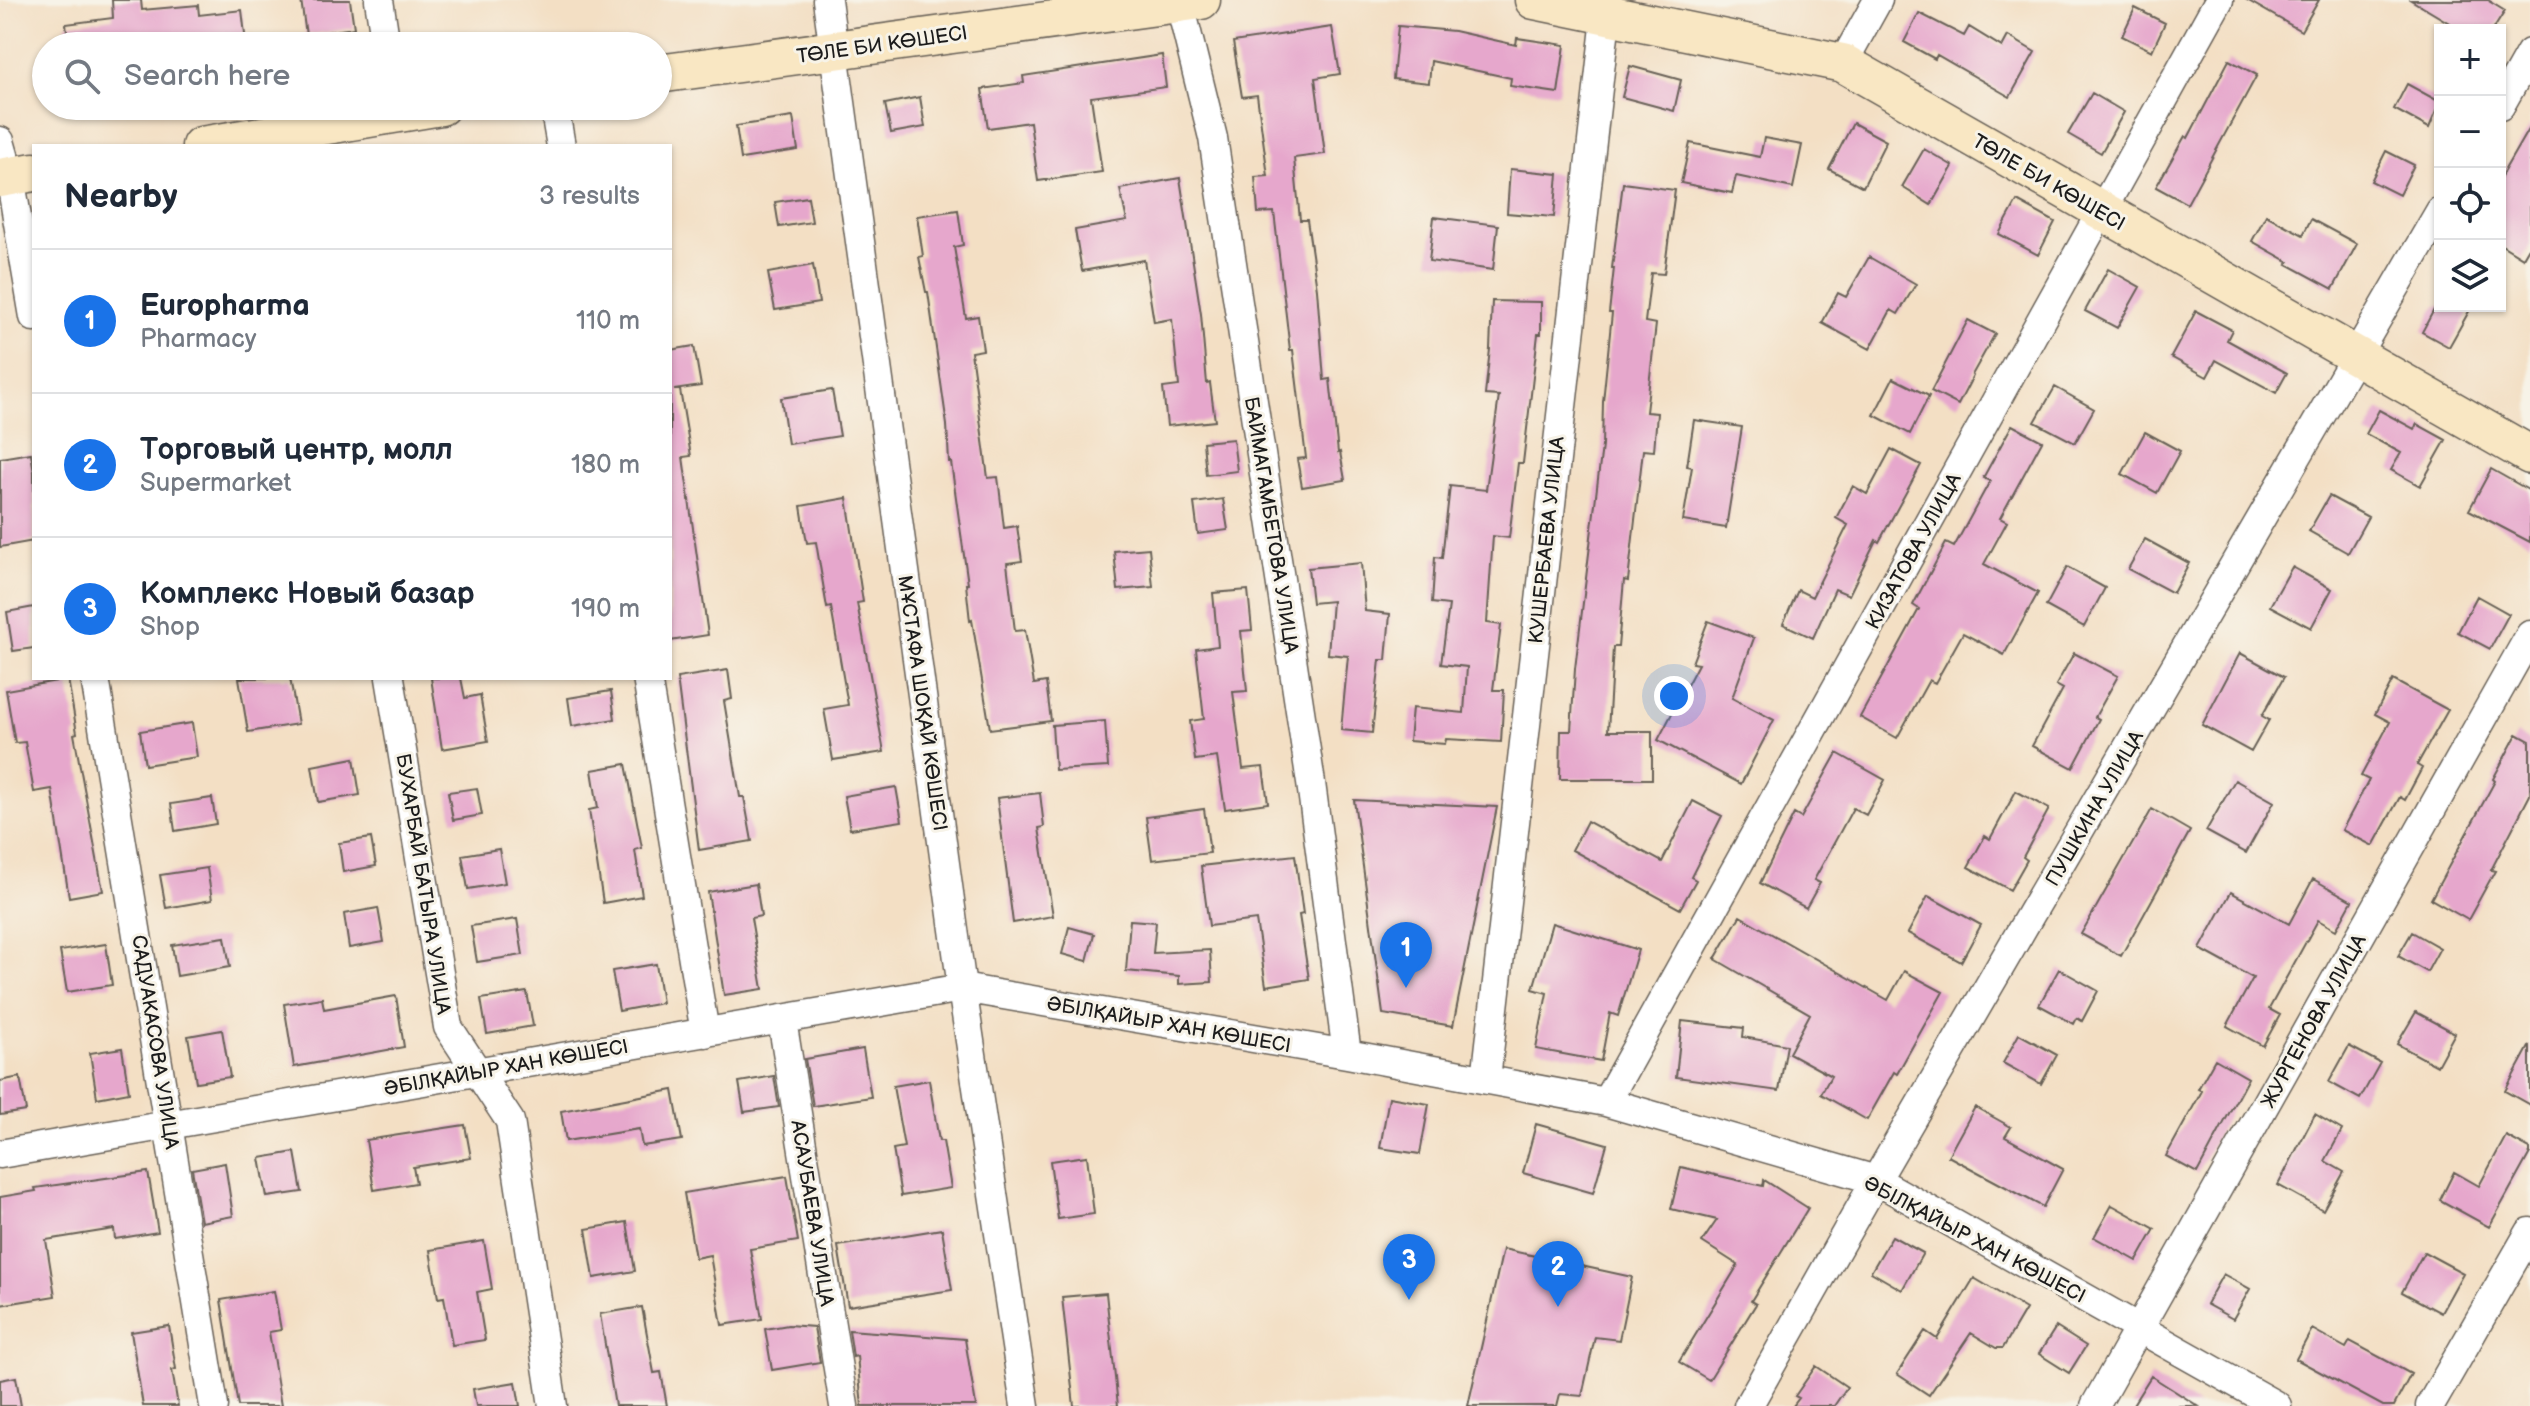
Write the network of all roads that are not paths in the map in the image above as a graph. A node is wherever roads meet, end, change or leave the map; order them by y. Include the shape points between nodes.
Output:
1 (379, 0) edge
2 (827, 0) edge
3 (1534, 0) edge
4 (1878, 0) edge
5 (2219, 0) edge
6 (1186, 1) edge
7 (1607, 7) edge
8 (384, 32) edge
9 (835, 50) junction
10 (2530, 53) edge
11 (1843, 63) junction
12 (672, 72) edge
13 (2506, 96) edge
14 (361, 120) edge
15 (556, 120) edge
16 (299, 138) edge
17 (226, 144) edge
18 (561, 144) edge
19 (11, 166) edge
20 (2101, 212) junction
21 (2434, 222) edge
22 (32, 304) edge
23 (2358, 357) junction
24 (2530, 455) edge
25 (2530, 635) edge
26 (95, 680) edge
27 (390, 680) edge
28 (647, 680) edge
29 (962, 988) junction
30 (782, 1020) junction
31 (705, 1033) junction
32 (1347, 1054) junction
33 (478, 1072) junction
34 (1486, 1079) junction
35 (1606, 1102) junction
36 (170, 1125) junction
37 (0, 1154) edge
38 (1876, 1180) junction
39 (2530, 1232) edge
40 (2139, 1328) junction
41 (214, 1406) edge
42 (553, 1406) edge
43 (844, 1406) edge
44 (1025, 1406) edge
45 (1748, 1406) edge
46 (2095, 1406) edge
47 (2277, 1406) edge
48 (2430, 1406) edge

1 - 8 street
2 - 9 street, МҰСТАФА ШОҚАЙ КӨШЕСІ
3 - 7 street, ТӨЛЕ БИ КӨШЕСІ
4 - 11 street
5 - 20 street, КИЗАТОВА УЛИЦА
6 - 9 street, ТӨЛЕ БИ КӨШЕСІ
6 - 32 street, БАЙМАГАМБЕТОВА УЛИЦА via 1213,138
7 - 11 street, ТӨЛЕ БИ КӨШЕСІ
7 - 34 street, КУШЕРБАЕВА УЛИЦА
9 - 12 street, ТӨЛЕ БИ КӨШЕСІ
9 - 29 street, МҰСТАФА ШОҚАЙ КӨШЕСІ
10 - 13 street
11 - 20 street, ТӨЛЕ БИ КӨШЕСІ
14 - 16 street
15 - 18 street
16 - 17 street
19 - 22 street
20 - 23 street, ТӨЛЕ БИ КӨШЕСІ
20 - 35 street, КИЗАТОВА УЛИЦА
21 - 23 street, ПУШКИНА УЛИЦА
23 - 24 street, ТӨЛЕ БИ КӨШЕСІ
23 - 38 street, ПУШКИНА УЛИЦА
25 - 40 street, ЖУРГЕНОВА УЛИЦА
26 - 36 street, САДУАКАСОВА УЛИЦА
27 - 33 street, БУХАРБАЙ БАТЫРА УЛИЦА via 448,1027
28 - 31 street
29 - 30 street, ӘБІЛҚАЙЫР ХАН КӨШЕСІ
29 - 32 street, ӘБІЛҚАЙЫР ХАН КӨШЕСІ
29 - 44 street, МҰСТАФА ШОҚАЙ КӨШЕСІ
30 - 31 street, ӘБІЛҚАЙЫР ХАН КӨШЕСІ
30 - 43 street, АСАУБАЕВА УЛИЦА
31 - 33 street, ӘБІЛҚАЙЫР ХАН КӨШЕСІ
32 - 34 street, ӘБІЛҚАЙЫР ХАН КӨШЕСІ
33 - 36 street, ӘБІЛҚАЙЫР ХАН КӨШЕСІ
33 - 42 street, БУХАРБАЙ БАТЫРА УЛИЦА via 510,1121
34 - 35 street, ӘБІЛҚАЙЫР ХАН КӨШЕСІ
35 - 38 street, ӘБІЛҚАЙЫР ХАН КӨШЕСІ
36 - 37 street, ӘБІЛҚАЙЫР ХАН КӨШЕСІ
36 - 41 street, САДУАКАСОВА УЛИЦА
38 - 40 street, ӘБІЛҚАЙЫР ХАН КӨШЕСІ
38 - 45 street, ПУШКИНА УЛИЦА
39 - 48 street
40 - 46 street, ЖУРГЕНОВА УЛИЦА
40 - 47 street, ӘБІЛҚАЙЫР ХАН КӨШЕСІ

